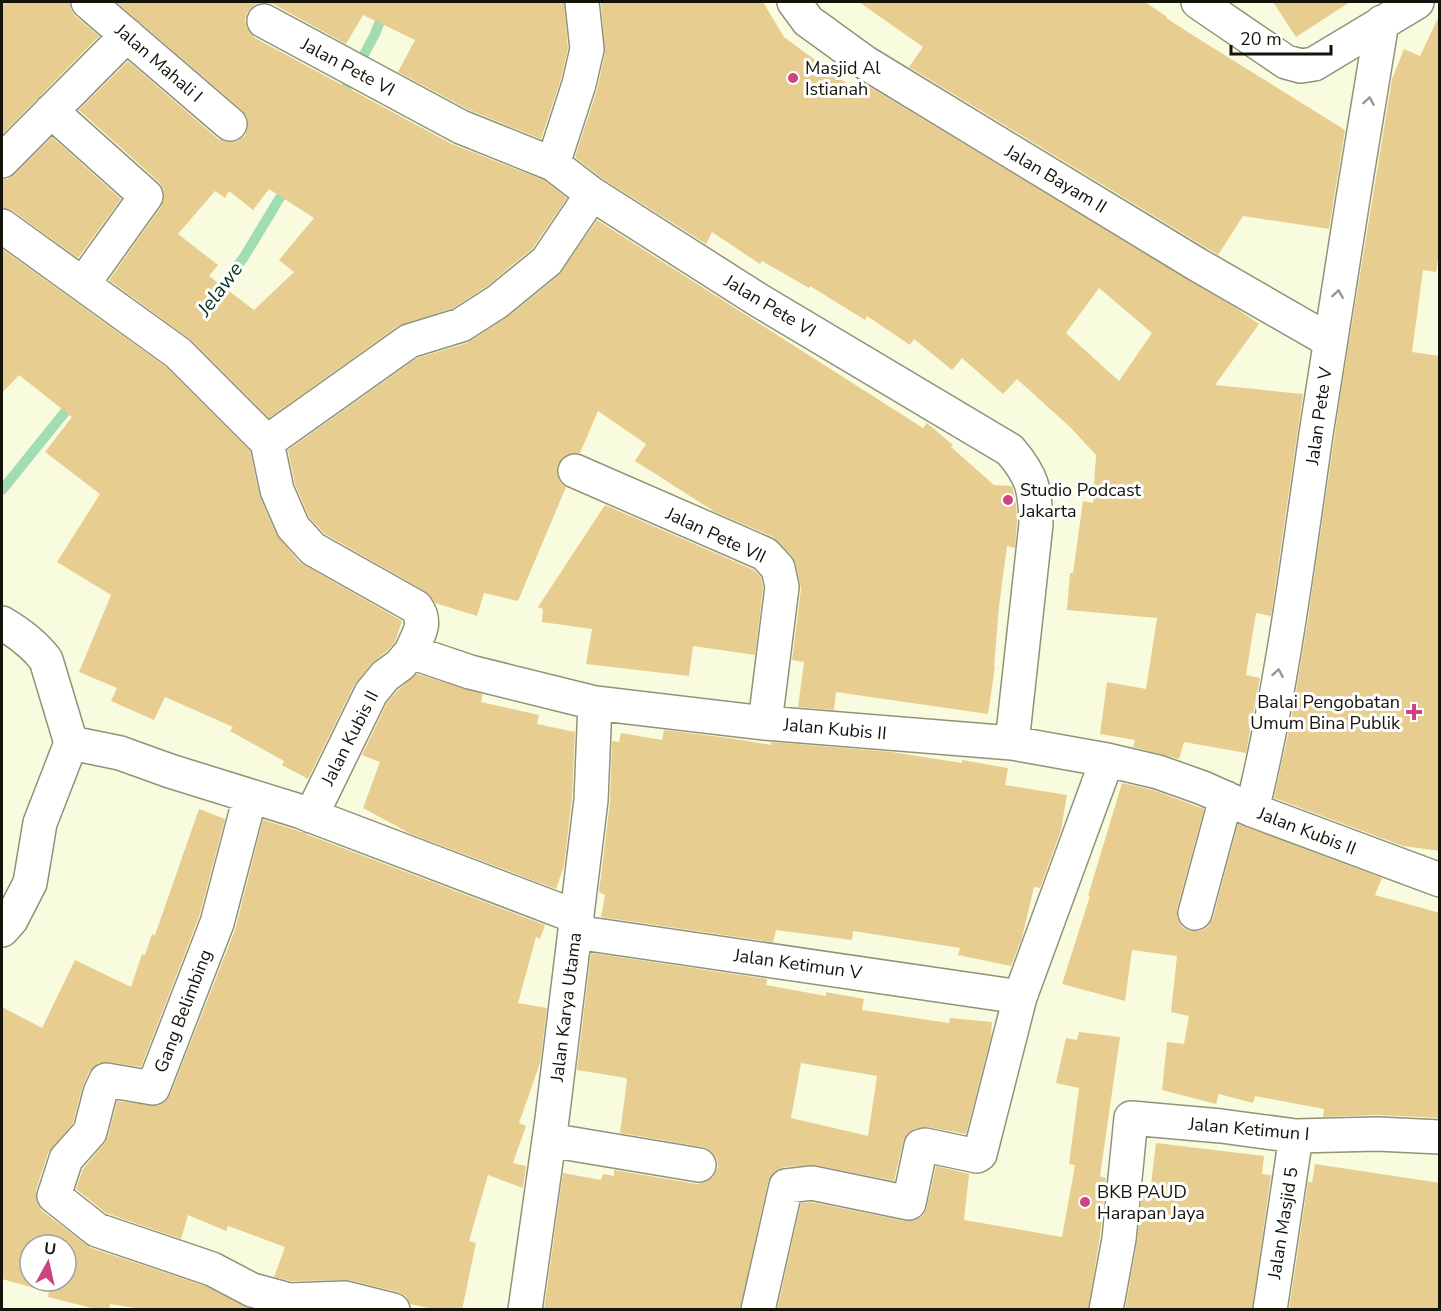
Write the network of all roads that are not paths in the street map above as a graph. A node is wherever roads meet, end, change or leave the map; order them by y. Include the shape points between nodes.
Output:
1 (88, 2) edge
2 (582, 2) edge
3 (794, 2) edge
4 (1198, 2) edge
5 (1417, 2) edge
6 (264, 21) dead end
7 (1382, 22) junction
8 (127, 35) junction
9 (51, 111) junction
10 (230, 124) dead end
11 (2, 161) edge
12 (553, 165) junction
13 (592, 194) junction
14 (2, 226) edge
15 (83, 284) junction
16 (1330, 341) junction
17 (267, 442) junction
18 (575, 471) dead end
19 (2, 623) edge
20 (411, 652) junction
21 (596, 703) junction
22 (765, 723) junction
23 (71, 743) junction
24 (1012, 743) junction
25 (1107, 760) junction
26 (249, 797) junction
27 (1239, 804) junction
28 (306, 814) junction
29 (1440, 880) edge
30 (1195, 913) dead end
31 (576, 924) junction
32 (2, 930) edge
33 (1020, 997) junction
34 (1296, 1136) junction
35 (1440, 1137) edge
36 (549, 1140) junction
37 (699, 1165) dead end
38 (393, 1310) edge
39 (525, 1310) edge
40 (758, 1310) edge
41 (1106, 1310) edge
42 (1270, 1310) edge

1 - 8 street, Jalan Mahali I
2 - 12 street via 587,49
3 - 16 street, Jalan Bayam II via 808,21 866,63
4 - 7 street via 1286,62 1300,66 1314,64
5 - 7 street
6 - 12 street, Jalan Pete VI via 461,127
16 -> 7 street, Jalan Pete V
8 - 9 street
8 - 10 street, Jalan Mahali I
9 - 11 street
9 - 15 street via 146,196
12 - 13 street, Jalan Pete VI
13 - 17 street via 547,261 497,302 460,325 409,341
13 - 24 street, Jalan Pete VI via 760,301 1010,450 1024,467 1035,492 1036,524
14 - 15 street
15 - 17 street via 170,347
27 -> 16 street, Jalan Pete V via 1261,772 1296,574
17 - 20 street via 277,490 292,527 313,549 416,607 423,615
18 - 22 street, Jalan Pete VII via 765,554 778,568 782,587
19 - 23 street via 38,649 46,660
20 - 21 street, Jalan Kubis II via 470,672
20 - 28 street, Jalan Kubis II via 370,693
21 - 22 street, Jalan Kubis II
21 - 31 street, Jalan Karya Utama via 591,800
22 - 24 street, Jalan Kubis II
23 - 26 street via 120,753
23 - 32 street via 40,823 30,883
24 - 25 street, Jalan Kubis II
25 - 27 street, Jalan Kubis II via 1158,772
25 - 33 street
26 - 28 street
26 - 38 street, Gang Belimbing via 217,923 153,1088 106,1080 90,1132 66,1159 54,1196 97,1230 212,1269 252,1290 289,1300 345,1298
27 - 29 street, Jalan Kubis II
27 - 30 street, Jalan Pete V
28 - 31 street
31 - 33 street, Jalan Ketimun V
31 - 36 street, Jalan Karya Utama
33 - 40 street via 980,1154 921,1146 909,1203 812,1183 786,1186
34 - 35 street, Jalan Ketimun I
34 - 41 street, Jalan Ketimun I via 1131,1119 1119,1239
34 - 42 street, Jalan Masjid 5
36 - 37 street
36 - 39 street, Jalan Karya Utama

